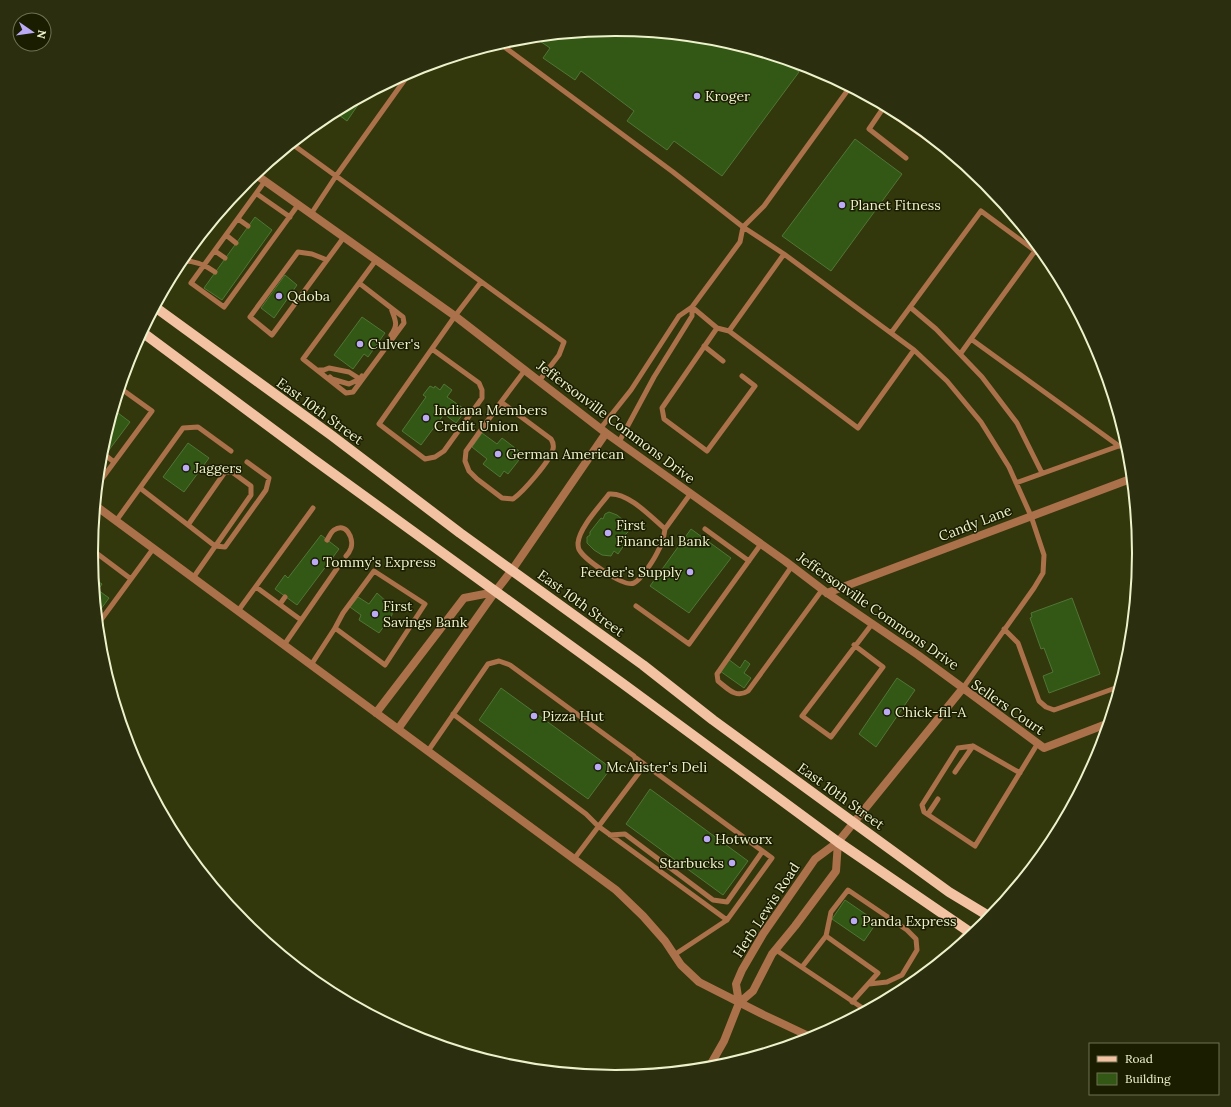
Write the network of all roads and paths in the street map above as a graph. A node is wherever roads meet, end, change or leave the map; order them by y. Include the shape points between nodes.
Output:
1 (505, 48) edge
2 (404, 81) edge
3 (847, 91) edge
4 (880, 109) edge
5 (296, 147) edge
6 (906, 158) dead end
7 (336, 176) junction
8 (260, 178) edge
9 (265, 181) junction
10 (256, 194) junction
11 (298, 205) junction
12 (311, 214) junction
13 (290, 217) junction
14 (238, 219) junction
15 (248, 226) dead end
16 (743, 227) junction
17 (226, 235) junction
18 (344, 237) junction
19 (236, 243) dead end
20 (215, 250) junction
21 (1035, 251) joint
22 (784, 254) junction
23 (225, 258) dead end
24 (327, 260) junction
25 (376, 260) junction
26 (188, 262) edge
27 (204, 265) junction
28 (215, 272) dead end
29 (481, 282) junction
30 (359, 283) junction
31 (692, 307) junction
32 (910, 307) junction
33 (391, 308) junction
34 (159, 310) edge
35 (455, 316) junction
36 (717, 328) junction
37 (729, 331) junction
38 (890, 333) junction
39 (146, 335) edge
40 (971, 339) junction
41 (704, 346) junction
42 (432, 349) junction
43 (914, 350) junction
44 (961, 353) junction
45 (723, 361) dead end
46 (318, 370) junction
47 (324, 370) junction
48 (525, 370) junction
49 (742, 376) dead end
50 (360, 379) junction
51 (538, 381) junction
52 (124, 391) edge
53 (501, 402) junction
54 (603, 431) junction
55 (619, 442) junction
56 (1120, 446) joint
57 (231, 451) dead end
58 (107, 457) edge
59 (114, 462) junction
60 (247, 462) dead end
61 (105, 470) edge
62 (1042, 474) junction
63 (1128, 480) edge
64 (1016, 483) junction
65 (140, 488) junction
66 (690, 493) junction
67 (313, 508) dead end
68 (100, 509) edge
69 (1031, 516) junction
70 (116, 521) junction
71 (188, 525) junction
72 (665, 529) junction
73 (705, 529) dead end
74 (327, 540) dead end
75 (761, 544) junction
76 (215, 546) junction
77 (153, 549) junction
78 (98, 554) edge
79 (346, 556) dead end
80 (749, 561) junction
81 (792, 566) junction
82 (338, 567) dead end
83 (512, 570) junction
84 (193, 578) junction
85 (131, 579) junction
86 (256, 587) junction
87 (495, 592) junction
88 (824, 592) junction
89 (285, 597) dead end
90 (280, 604) junction
91 (636, 606) dead end
92 (238, 611) junction
93 (102, 619) edge
94 (301, 620) junction
95 (872, 624) junction
96 (335, 628) junction
97 (1004, 629) junction
98 (284, 645) junction
99 (854, 645) junction
100 (310, 664) junction
101 (963, 688) junction
102 (1115, 688) edge
103 (376, 713) junction
104 (453, 714) junction
105 (1104, 726) edge
106 (398, 729) junction
107 (1038, 743) junction
108 (973, 746) junction
109 (428, 751) junction
110 (634, 756) junction
111 (954, 772) dead end
112 (1020, 773) junction
113 (938, 799) dead end
114 (928, 814) junction
115 (853, 823) junction
116 (598, 826) junction
117 (610, 835) junction
118 (838, 842) junction
119 (762, 852) junction
120 (574, 859) junction
121 (986, 914) edge
122 (727, 920) junction
123 (968, 932) edge
124 (826, 936) junction
125 (776, 950) junction
126 (674, 955) junction
127 (802, 967) junction
128 (869, 984) junction
129 (852, 1002) junction
130 (740, 1004) junction
131 (862, 1008) edge
132 (807, 1035) edge
133 (712, 1062) edge

1 - 16 lane
2 - 7 lane
3 - 16 lane via 764,206
4 - 6 lane via 869,129
5 - 7 lane
7 - 12 lane
7 - 29 lane
8 - 9 street, Jeffersonville Commons Drive
9 - 10 lane
9 - 11 street, Jeffersonville Commons Drive
10 - 13 lane
10 - 14 lane
11 - 12 street, Jeffersonville Commons Drive
11 - 13 lane
12 - 18 street, Jeffersonville Commons Drive
13 - 27 lane via 256,257 224,306 191,283
14 - 15 lane
14 - 17 lane
16 - 22 lane
16 - 31 lane via 740,242
17 - 19 lane
17 - 20 lane
18 - 24 lane
18 - 25 street, Jeffersonville Commons Drive
20 - 23 lane
20 - 27 lane
21 - 32 lane via 981,211
21 - 40 lane
22 - 37 lane
22 - 38 lane
24 - 24 lane via 272,335 250,317 298,252
25 - 30 lane
25 - 35 street, Jeffersonville Commons Drive
26 - 27 lane
27 - 28 lane
29 - 35 lane
29 - 51 lane via 564,342 559,355
30 - 33 lane
30 - 46 lane via 303,359
31 - 36 lane
31 - 54 lane via 679,316
31 - 55 lane via 692,316 654,377
32 - 38 lane
32 - 44 lane
33 - 46 lane via 403,317 404,323 353,392 346,393
33 - 50 lane via 396,328
34 - 83 main road, East 10th Street
35 - 42 lane
35 - 48 street, Jeffersonville Commons Drive
36 - 37 lane
36 - 41 lane
37 - 43 lane via 858,428
38 - 43 lane
39 - 87 main road
40 - 44 lane
40 - 56 lane
41 - 45 lane
41 - 49 lane via 662,408 664,419 707,450 755,386
42 - 42 lane via 379,424 425,459 435,457 444,451 482,398 479,383
43 - 64 lane via 946,381 981,422
44 - 62 lane via 1017,423
46 - 47 lane
47 - 50 lane via 329,368 349,372
47 - 50 lane via 332,378 349,384
48 - 51 street, Jeffersonville Commons Drive
48 - 53 lane
51 - 54 street, Jeffersonville Commons Drive
52 - 59 lane via 152,411
53 - 53 lane via 551,439 554,449 526,488 513,499 502,498 477,479 469,471 465,461 466,451
54 - 55 street, Jeffersonville Commons Drive
54 - 83 street
55 - 66 street, Jeffersonville Commons Drive
56 - 62 lane
57 - 65 lane via 198,427 183,428
58 - 59 lane
59 - 61 lane
60 - 76 lane via 269,478 266,490 225,547
62 - 64 lane
63 - 69 street, Candy Lane
64 - 69 lane
65 - 70 lane
65 - 71 lane
66 - 72 lane
66 - 75 street, Jeffersonville Commons Drive
67 - 86 lane
68 - 70 street
69 - 88 street, Candy Lane
69 - 97 lane via 1044,556 1043,573
70 - 77 street
71 - 76 lane
71 - 76 lane via 226,472 232,472 251,486 250,495
72 - 72 lane via 629,499 616,493 609,494 583,530 578,546 585,557 616,579 628,584 634,583 659,550
73 - 80 lane
74 - 79 lane via 338,528 344,528 349,532 352,540
75 - 80 lane
75 - 81 street, Jeffersonville Commons Drive
76 - 84 lane
77 - 84 street
77 - 85 lane
78 - 85 lane
80 - 91 lane via 689,644
81 - 88 street, Jeffersonville Commons Drive
81 - 88 lane via 717,674 718,681 739,695 748,691
82 - 94 lane
83 - 87 street
83 - 115 main road, East 10th Street
84 - 92 street
85 - 93 lane
86 - 90 lane
86 - 92 lane
87 - 103 street via 464,598
87 - 106 street
87 - 118 main road
88 - 95 street, Jeffersonville Commons Drive
89 - 90 lane
90 - 94 lane
92 - 98 street
94 - 98 lane
95 - 99 lane
95 - 101 street, Jeffersonville Commons Drive
96 - 96 lane via 385,665 425,604 374,571
96 - 100 lane
97 - 101 lane
97 - 102 lane via 1018,643 1039,701 1046,707 1054,710
98 - 100 street
99 - 99 lane via 802,716 830,737 883,667
100 - 103 street
101 - 107 street, Sellers Court
101 - 115 street, Sellers Court
103 - 106 street
104 - 109 lane
104 - 110 lane via 488,664 499,661 510,665
104 - 116 lane via 586,814
105 - 107 street, Sellers Court via 1044,748
106 - 109 street
107 - 112 lane
108 - 111 lane
108 - 112 lane
108 - 114 lane via 958,748 922,805 924,812
109 - 120 street
110 - 116 lane via 641,770
110 - 119 lane
112 - 114 lane via 975,846
113 - 114 lane
115 - 118 street, Herb Lewis Road
115 - 121 main road, East 10th Street
116 - 117 lane
116 - 120 lane
117 - 119 lane via 625,834 713,900 727,902
117 - 122 lane
118 - 123 main road
118 - 125 street, Herb Lewis Road via 836,871
118 - 130 street, Herb Lewis Road via 816,859 763,934 736,984
119 - 122 lane via 772,858
120 - 126 street via 616,890 643,916
122 - 126 lane
124 - 127 lane
124 - 128 lane via 878,974
124 - 128 lane via 831,912 848,890 907,930 916,939 917,950 902,975 887,982
125 - 127 lane
125 - 130 street, Herb Lewis Road via 753,991
126 - 130 street via 699,982
127 - 129 lane
128 - 129 lane
129 - 131 lane
130 - 132 street
130 - 133 street, Herb Lewis Road

